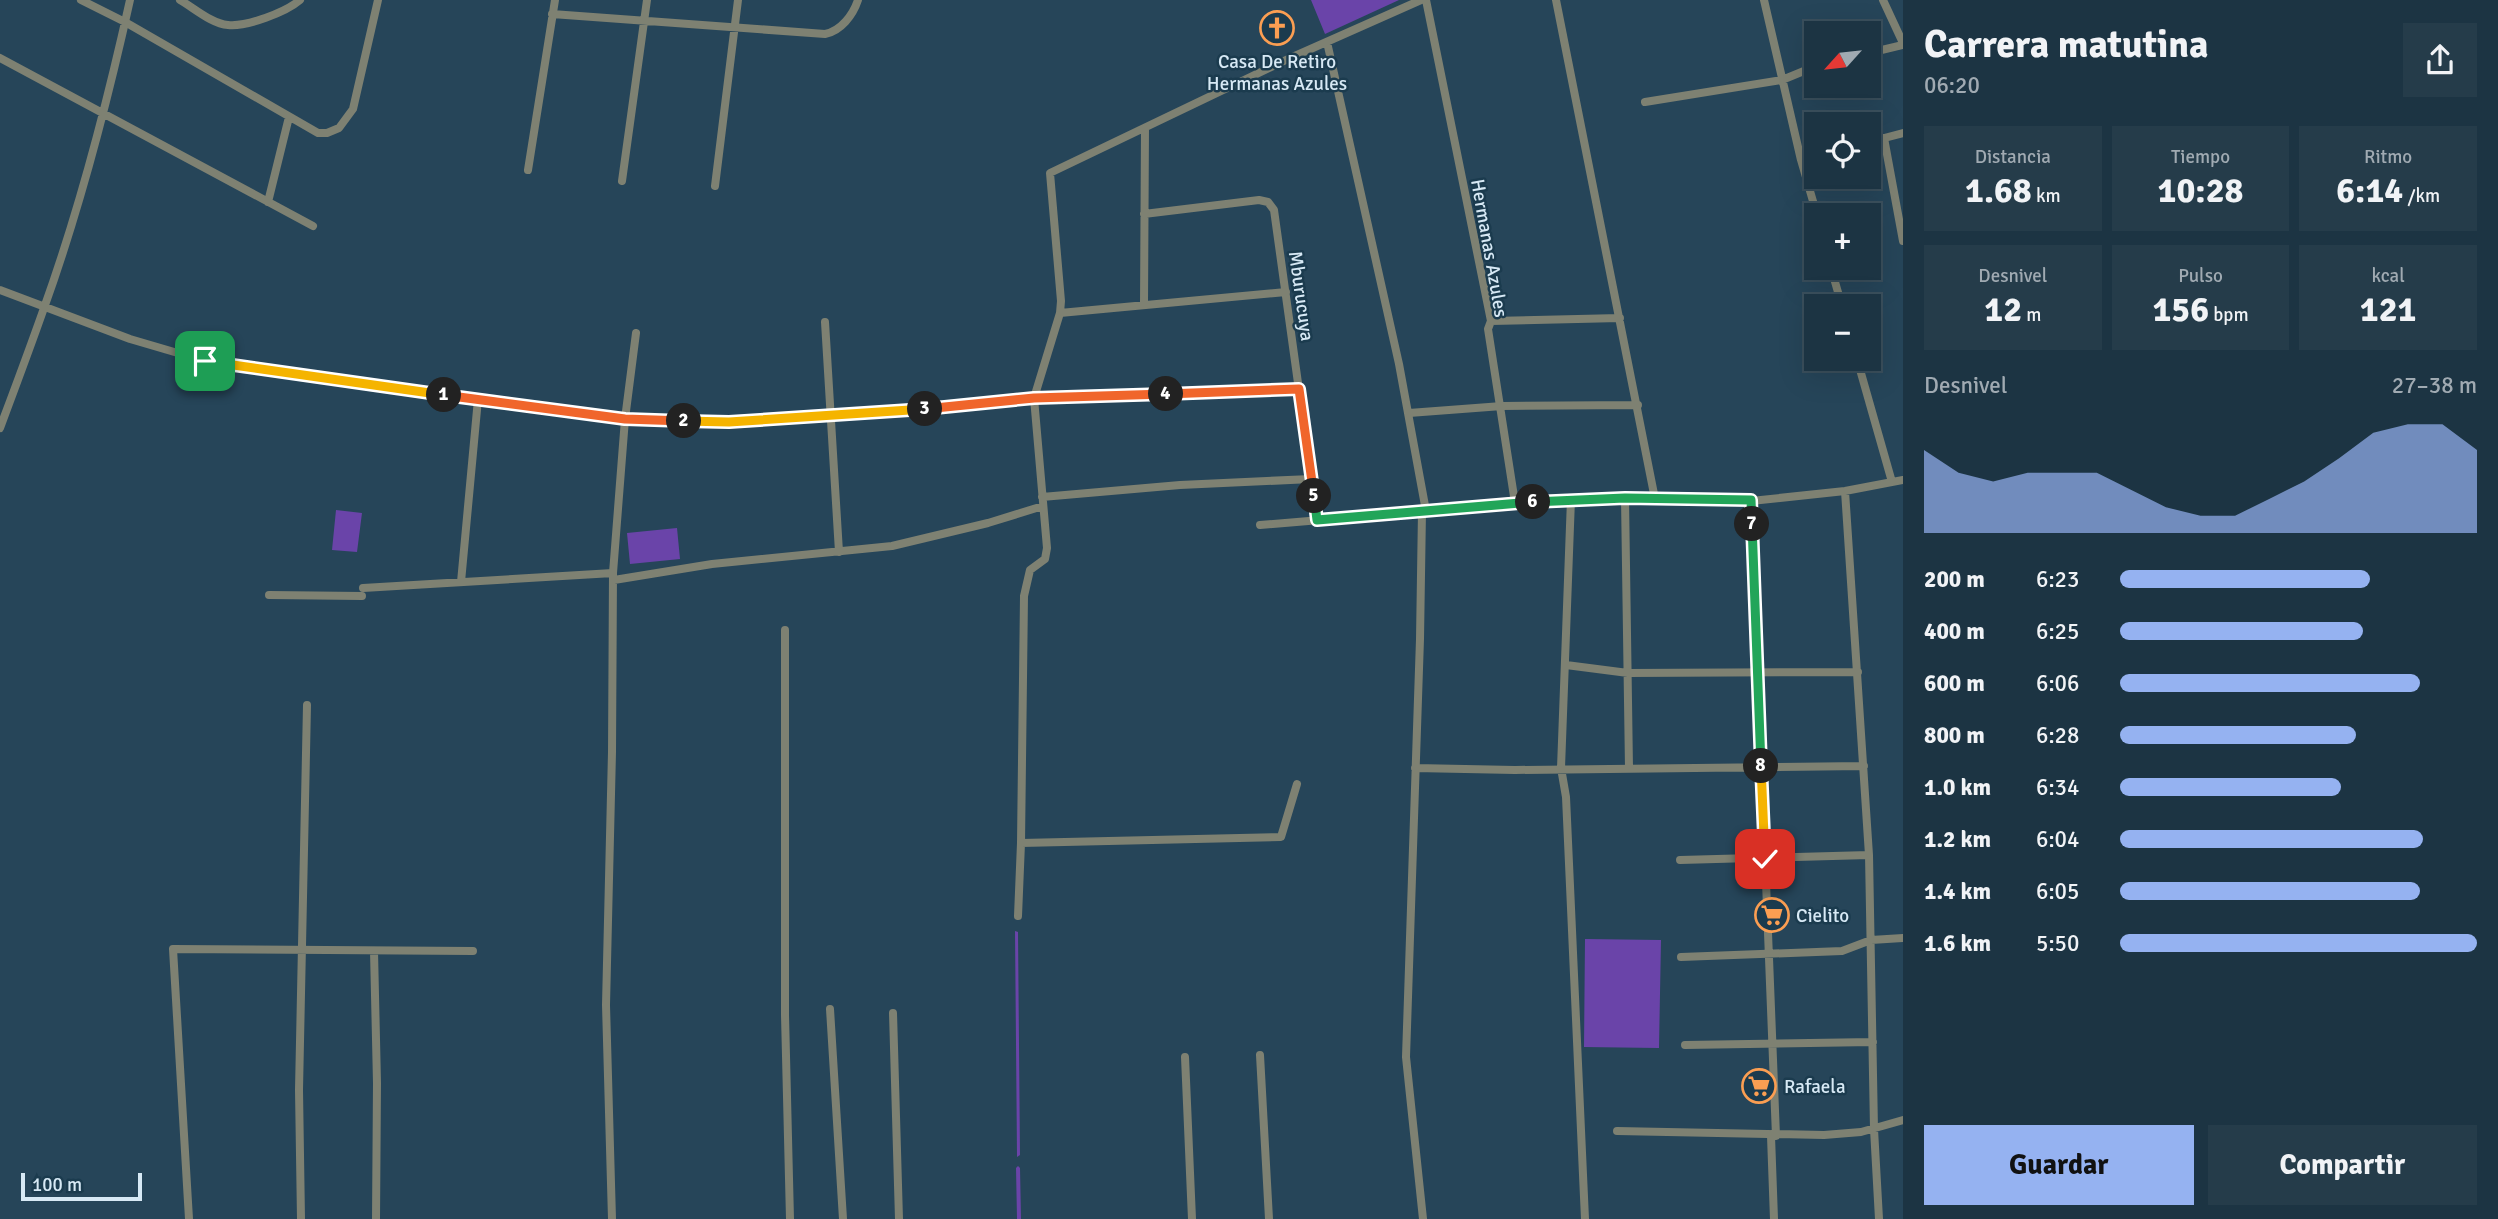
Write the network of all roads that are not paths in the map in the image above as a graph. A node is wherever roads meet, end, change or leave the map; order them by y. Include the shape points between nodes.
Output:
1 (81, 0) edge
2 (130, 0) edge
3 (180, 0) edge
4 (300, 0) edge
5 (378, 0) edge
6 (555, 0) edge
7 (647, 0) edge
8 (738, 0) edge
9 (858, 0) edge
10 (1424, 0) edge
11 (1556, 0) edge
12 (1764, 0) edge
13 (1882, 0) edge
14 (552, 14) junction
15 (644, 21) junction
16 (125, 22) junction
17 (733, 27) junction
18 (1327, 42) junction
19 (1903, 44) edge
20 (1881, 50) edge
21 (0, 58) edge
22 (1804, 70) edge
23 (1782, 80) junction
24 (1645, 102) dead end
25 (104, 113) junction
26 (289, 117) junction
27 (1145, 128) junction
28 (1903, 133) edge
29 (1884, 138) junction
30 (1881, 139) edge
31 (1804, 159) edge
32 (1801, 160) junction
33 (528, 170) dead end
34 (622, 181) dead end
35 (715, 186) dead end
36 (268, 202) junction
37 (1813, 203) edge
38 (1144, 214) junction
39 (313, 226) dead end
40 (1903, 241) edge
41 (0, 290) edge
42 (1286, 292) junction
43 (1144, 305) junction
44 (45, 307) junction
45 (1060, 313) junction
46 (1620, 318) junction
47 (1491, 321) junction
48 (825, 323) dead end
49 (636, 333) dead end
50 (1860, 371) edge
51 (1299, 389) junction
52 (1034, 398) junction
53 (478, 399) junction
54 (1638, 405) junction
55 (1502, 406) junction
56 (1409, 413) junction
57 (830, 414) junction
58 (625, 419) junction
59 (0, 428) edge
60 (1311, 479) junction
61 (1903, 480) edge
62 (1892, 482) junction
63 (1844, 491) junction
64 (1625, 498) junction
65 (1571, 499) junction
66 (1656, 499) junction
67 (1751, 500) junction
68 (1043, 501) junction
69 (1515, 503) junction
70 (1424, 511) junction
71 (1317, 520) junction
72 (1260, 525) dead end
73 (839, 552) junction
74 (613, 576) junction
75 (461, 582) junction
76 (270, 595) dead end
77 (785, 630) dead end
78 (1566, 665) junction
79 (1858, 672) junction
80 (1758, 673) junction
81 (1628, 674) junction
82 (307, 705) dead end
83 (1864, 766) junction
84 (1761, 767) junction
85 (1415, 768) junction
86 (1561, 768) junction
87 (1629, 768) junction
88 (1297, 784) dead end
89 (1021, 843) junction
90 (1869, 855) junction
91 (1765, 859) junction
92 (1680, 860) dead end
93 (1018, 916) dead end
94 (1903, 938) edge
95 (1871, 940) junction
96 (304, 950) junction
97 (374, 951) junction
98 (474, 951) dead end
99 (1769, 953) junction
100 (1681, 957) dead end
101 (830, 1009) dead end
102 (892, 1013) dead end
103 (1872, 1042) junction
104 (1772, 1044) junction
105 (1685, 1045) dead end
106 (1260, 1055) dead end
107 (1185, 1057) dead end
108 (1903, 1120) edge
109 (1874, 1129) junction
110 (1618, 1131) dead end
111 (1773, 1136) junction
112 (189, 1219) edge
113 (301, 1219) edge
114 (376, 1219) edge
115 (612, 1219) edge
116 (790, 1219) edge
117 (842, 1219) edge
118 (899, 1219) edge
119 (1192, 1219) edge
120 (1269, 1219) edge
121 (1423, 1219) edge
122 (1585, 1219) edge
123 (1774, 1219) edge
124 (1879, 1219) edge

1 - 16 street
2 - 16 street
3 - 4 street via 229,25 278,13
5 - 26 street via 356,103 346,119 333,131 317,133
6 - 14 street
7 - 15 street
8 - 17 street
9 - 17 street via 842,26 831,33
10 - 18 street
10 - 47 street, Hermanas Azules
11 - 46 street
12 - 23 street
13 - 19 street
14 - 15 street
14 - 33 street
15 - 17 street
15 - 34 street
16 - 25 street
16 - 26 street
17 - 35 street
18 - 27 street
18 - 56 street
19 - 20 street
21 - 25 street
22 - 23 street
23 - 24 street
23 - 32 street
25 - 36 street
25 - 44 street
26 - 36 street
27 - 38 street
27 - 45 street via 1050,173
28 - 29 street
29 - 30 street
29 - 40 street
31 - 32 street
32 - 37 street
36 - 39 street
38 - 42 street, Mburucuya via 1268,202 1276,217
38 - 43 street
41 - 44 street
42 - 43 street
42 - 51 street, Mburucuya
43 - 45 street
44 - 53 street via 205,361
44 - 59 street
45 - 52 street
46 - 47 street
46 - 54 street
47 - 55 street, Hermanas Azules via 1488,329
48 - 57 street
49 - 58 street
50 - 62 street
51 - 52 street
51 - 60 street, Mburucuya
52 - 57 street
52 - 68 street
53 - 58 street
53 - 75 street
54 - 55 street
54 - 66 street
55 - 56 street
55 - 69 street, Hermanas Azules
56 - 70 street
57 - 58 street via 729,422
57 - 73 street
58 - 74 street
60 - 68 street via 1180,485
60 - 71 street, Mburucuya
61 - 62 street
62 - 63 street
63 - 67 street
63 - 79 street
64 - 65 street
64 - 66 street
64 - 81 street
65 - 69 street
65 - 78 street
66 - 67 street
67 - 80 street
68 - 73 street via 988,523 892,546
68 - 89 street via 1045,559 1030,570 1024,604
69 - 70 street
70 - 71 street
70 - 85 street
71 - 72 street
73 - 74 street
74 - 75 street
74 - 115 street via 606,1005
75 - 76 street
77 - 116 street
78 - 81 street
78 - 86 street
79 - 80 street
79 - 83 street
80 - 81 street
80 - 84 street
81 - 87 street
82 - 96 street
83 - 84 street
83 - 90 street
84 - 87 street
84 - 91 street
85 - 86 street
85 - 121 street via 1406,1057
86 - 87 street
86 - 122 street
88 - 89 street via 1281,837
89 - 93 street
90 - 91 street
90 - 95 street
91 - 92 street
91 - 99 street
94 - 95 street
95 - 99 street via 1842,951
95 - 103 street
96 - 97 street
96 - 112 street via 173,950
96 - 113 street
97 - 98 street
97 - 114 street
99 - 100 street
99 - 104 street
101 - 117 street
102 - 118 street
103 - 104 street
103 - 109 street
104 - 105 street
104 - 111 street
106 - 120 street
107 - 119 street
108 - 109 street
109 - 111 street
109 - 124 street
110 - 111 street
111 - 123 street

